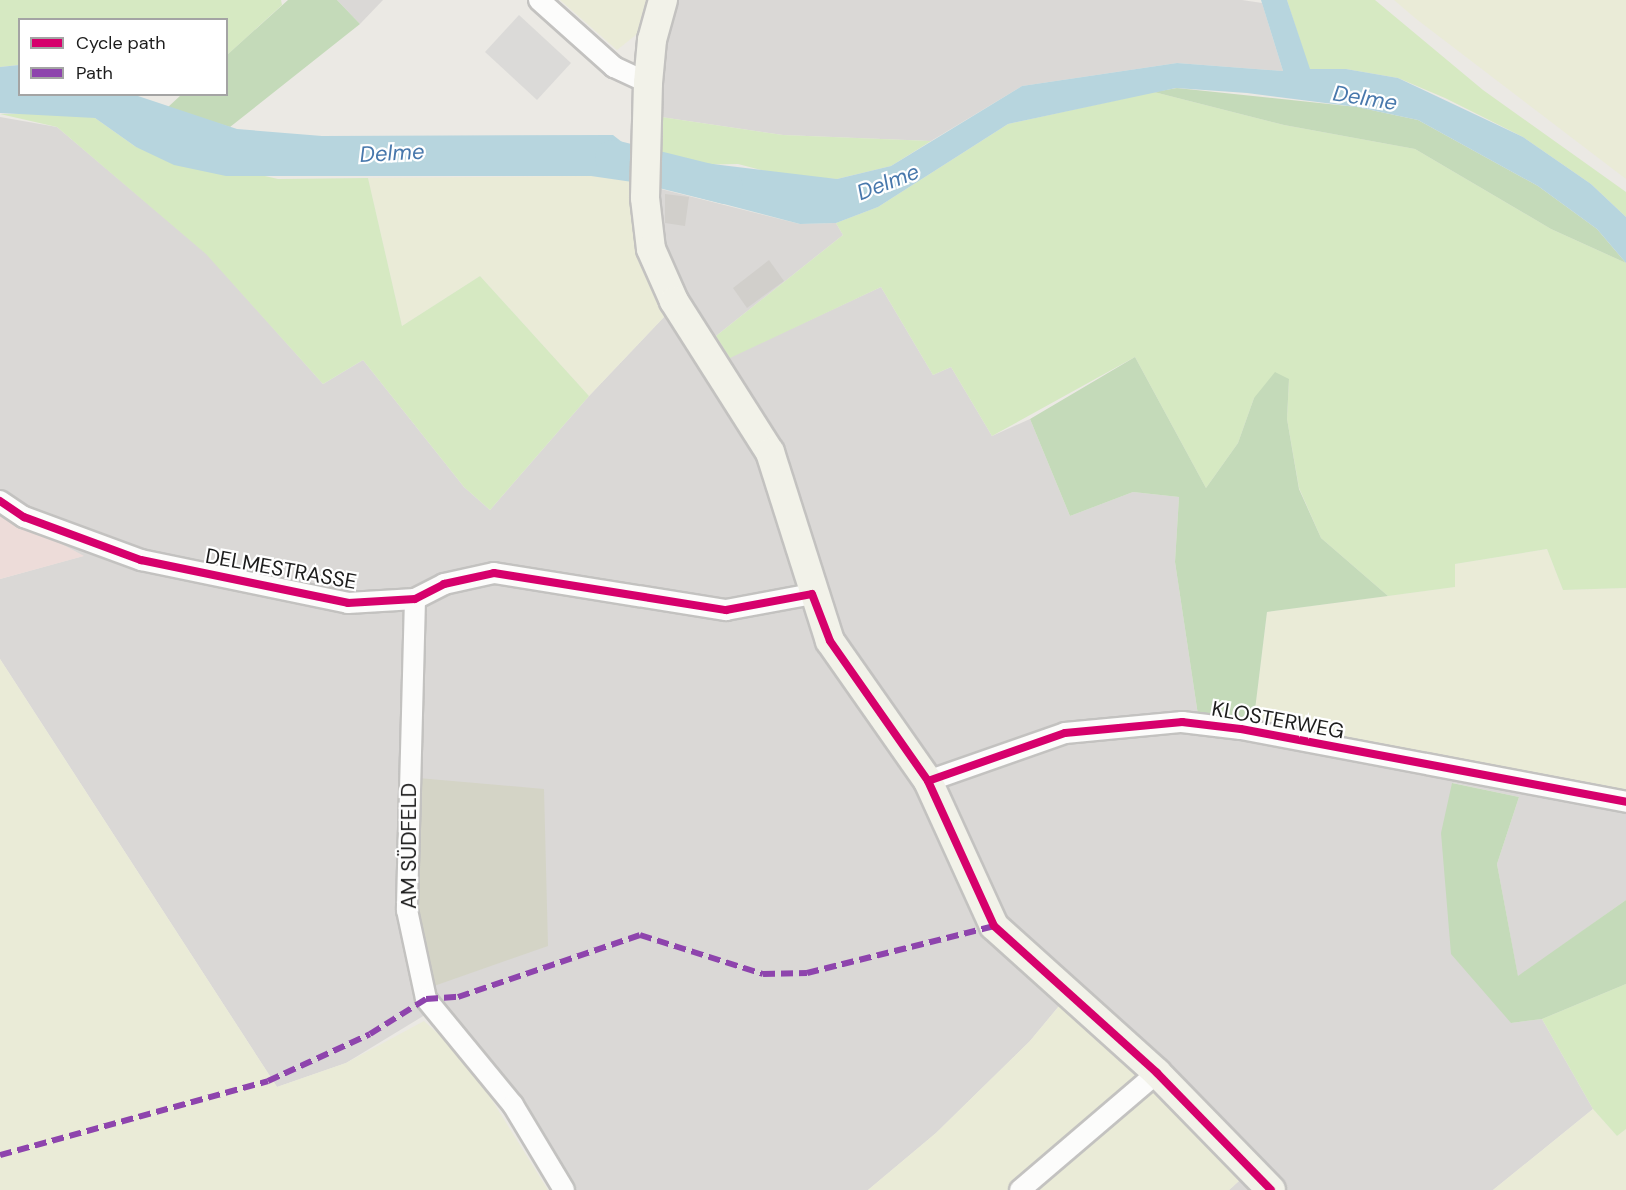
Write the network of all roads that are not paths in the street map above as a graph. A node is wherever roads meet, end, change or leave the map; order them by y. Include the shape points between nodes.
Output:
1 (539, 0) edge
2 (663, 0) edge
3 (648, 83) junction
4 (0, 501) edge
5 (812, 594) junction
6 (415, 599) junction
7 (928, 781) junction
8 (1626, 802) edge
9 (1157, 1072) junction
10 (564, 1190) edge
11 (1020, 1190) edge
12 (1271, 1190) edge

1 - 3 street via 614,67
2 - 3 street via 652,40
3 - 5 street via 645,198 651,249 674,301 770,452
4 - 6 street, DELMESTRASSE via 24,517 141,560 348,603
5 - 6 street, DELMESTRASSE via 726,610 494,573 444,584
5 - 7 street via 830,642
6 - 10 street, AM SÜDFELD via 407,910 426,999 513,1105
7 - 8 street, KLOSTERWEG via 1065,733 1182,722 1241,729
7 - 9 street via 994,926
9 - 11 street
9 - 12 street

